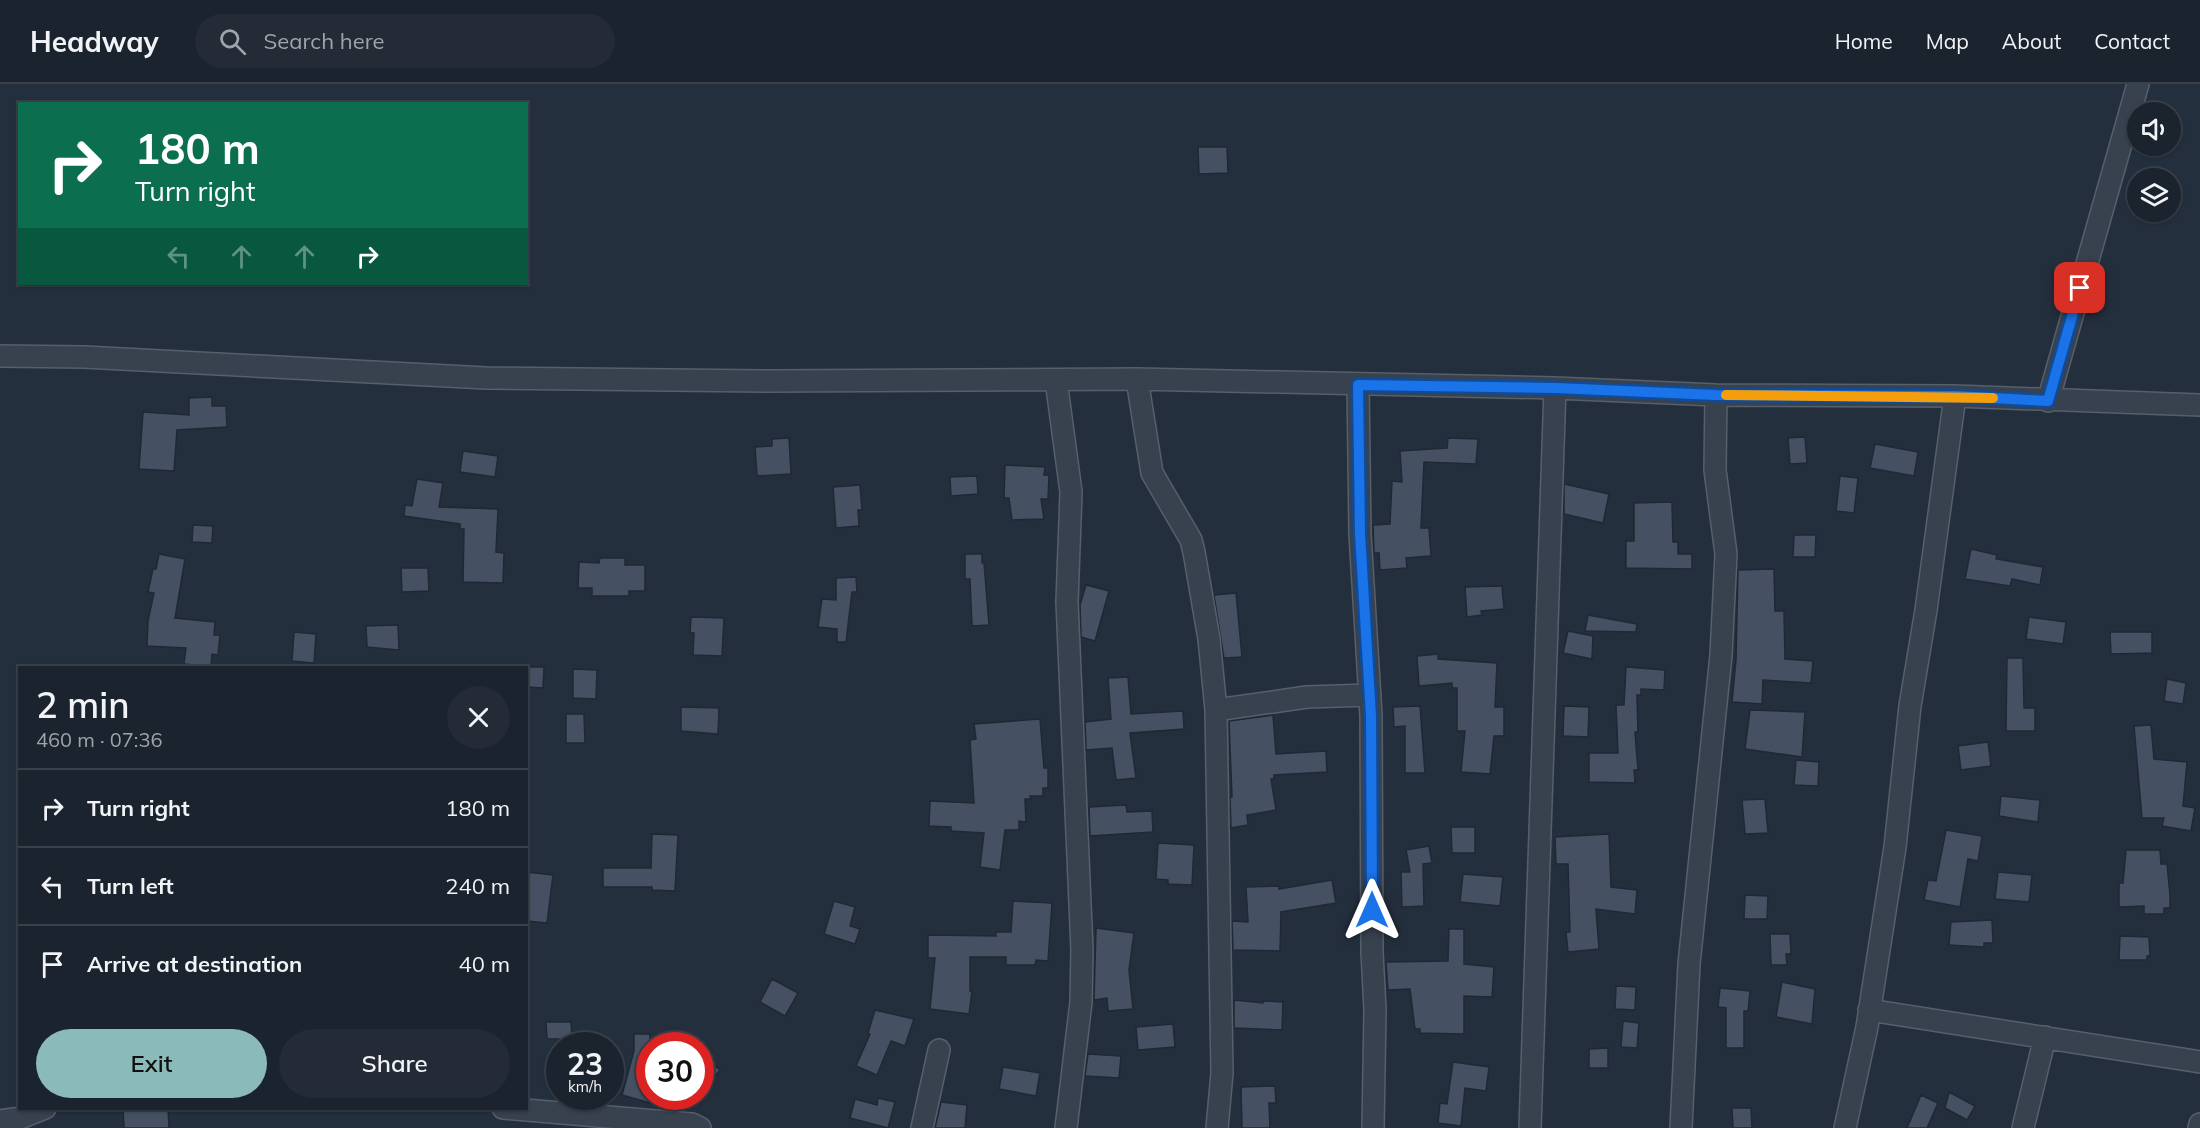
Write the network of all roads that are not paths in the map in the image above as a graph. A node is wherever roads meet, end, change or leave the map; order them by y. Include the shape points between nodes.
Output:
1 (2138, 84) edge
2 (0, 356) edge
3 (1137, 379) junction
4 (1056, 380) junction
5 (1358, 385) junction
6 (1556, 388) junction
7 (1716, 395) junction
8 (1955, 396) junction
9 (2048, 401) junction
10 (2200, 405) edge
11 (1370, 695) junction
12 (1216, 710) junction
13 (1869, 1010) junction
14 (2045, 1037) junction
15 (939, 1050) dead end
16 (2200, 1062) edge
17 (40, 1110) edge
18 (527, 1110) edge
19 (0, 1121) edge
20 (700, 1128) edge
21 (922, 1128) edge
22 (1066, 1128) edge
23 (1217, 1128) edge
24 (1373, 1128) edge
25 (1530, 1128) edge
26 (1681, 1128) edge
27 (1845, 1128) edge
28 (2023, 1128) edge

1 - 9 street
2 - 4 street via 486,378
3 - 4 street
3 - 5 street
3 - 12 street via 1152,473 1194,552
4 - 22 street via 1071,492 1067,602 1082,950 1081,1002
5 - 6 street
5 - 11 street via 1360,534
6 - 7 street
6 - 25 street
7 - 8 street
7 - 26 street via 1715,470 1726,554 1725,577 1721,655 1689,964
8 - 9 street
8 - 13 street via 1910,706 1895,847
9 - 10 street
11 - 12 street via 1307,697
11 - 24 street
12 - 23 street via 1222,1073
13 - 14 street
13 - 27 street
14 - 16 street
14 - 28 street
15 - 21 street
17 - 19 street
18 - 20 street via 692,1124

